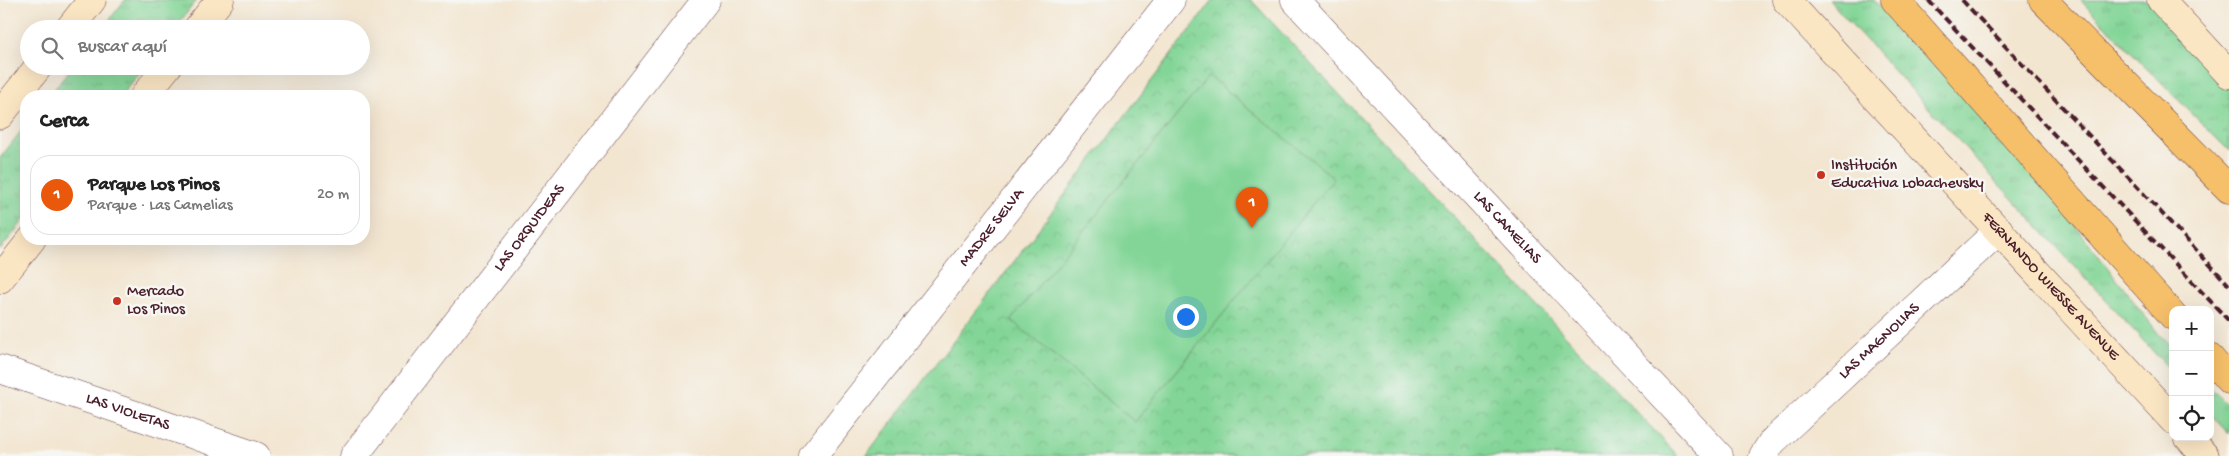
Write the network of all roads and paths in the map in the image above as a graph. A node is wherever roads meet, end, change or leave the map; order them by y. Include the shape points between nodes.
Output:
1 (92, 0) edge
2 (220, 0) edge
3 (706, 0) edge
4 (1171, 0) edge
5 (1295, 0) edge
6 (1786, 0) edge
7 (1896, 0) edge
8 (2044, 0) edge
9 (2161, 0) edge
10 (76, 20) edge
11 (205, 20) edge
12 (2229, 74) edge
13 (32, 75) edge
14 (161, 75) edge
15 (149, 90) edge
16 (0, 115) edge
17 (2229, 189) edge
18 (1999, 230) junction
19 (27, 245) edge
20 (0, 279) edge
21 (2169, 311) edge
22 (2214, 363) edge
23 (0, 369) edge
24 (2229, 380) edge
25 (2169, 416) edge
26 (2192, 441) edge
27 (256, 456) edge
28 (354, 456) edge
29 (813, 456) edge
30 (1719, 456) edge
31 (1763, 456) edge
32 (2205, 456) edge

1 - 10 main road
2 - 11 main road
3 - 28 street, LAS ORQUIDEAS
4 - 29 street, MADRE SELVA
5 - 30 street, LAS CAMELIAS
6 - 18 main road, FERNANDO WIESSE AVENUE
7 - 21 main road
8 - 17 main road
9 - 12 main road
13 - 16 main road
14 - 15 main road
18 - 25 main road, FERNANDO WIESSE AVENUE
18 - 31 street, LAS MAGNOLIAS via 1772,442
19 - 20 main road
22 - 24 main road
23 - 27 street, LAS VIOLETAS
26 - 32 main road

